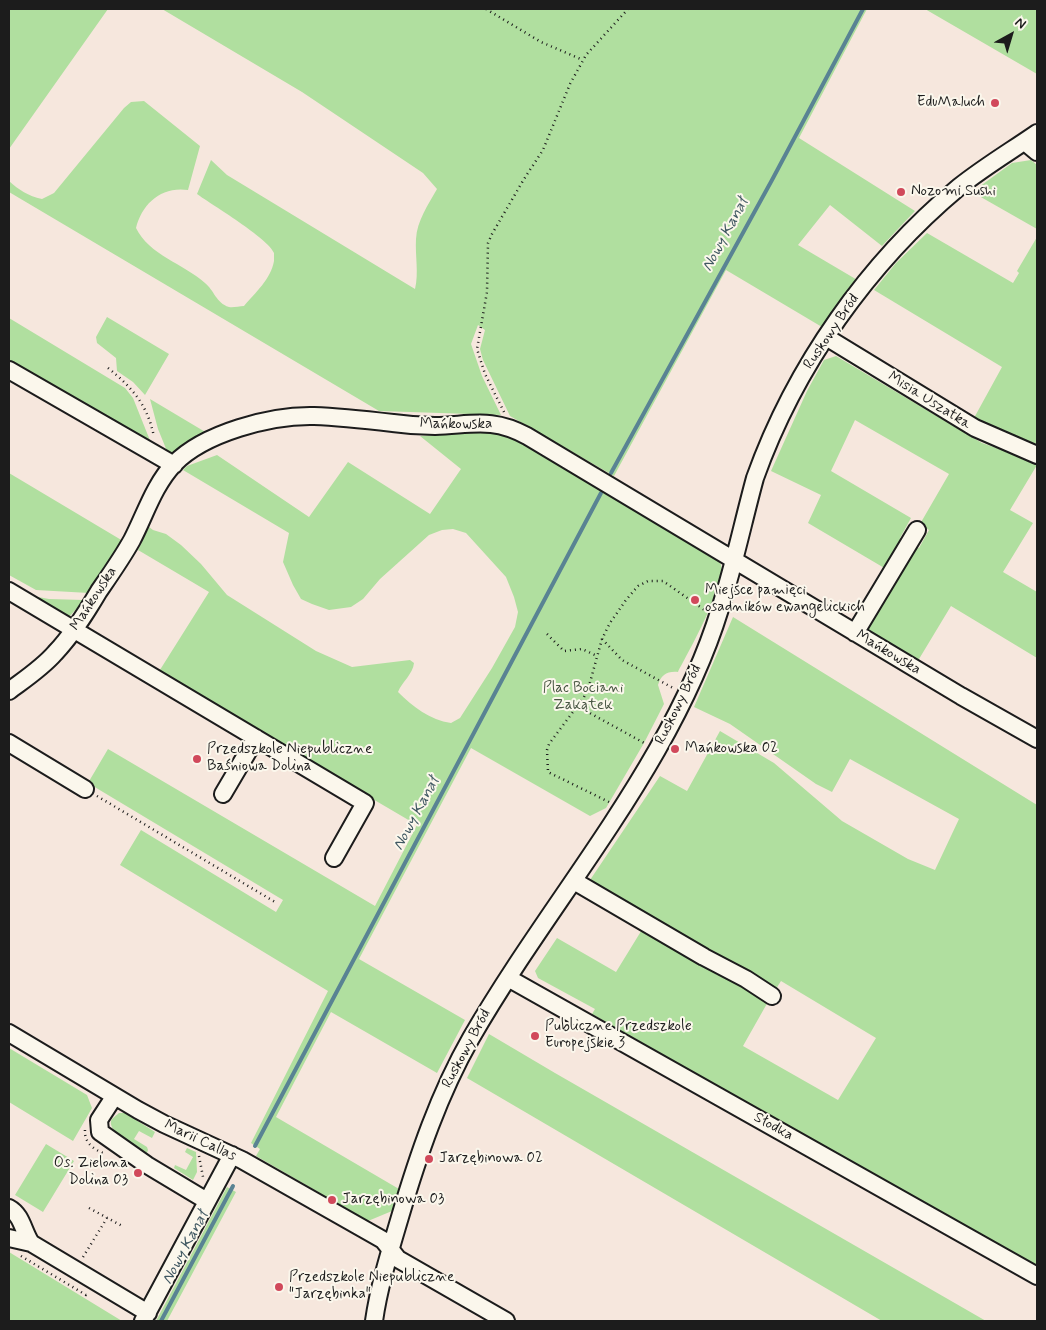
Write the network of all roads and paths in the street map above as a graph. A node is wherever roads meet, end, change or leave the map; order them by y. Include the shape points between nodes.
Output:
1 (486, 9) edge
2 (628, 9) edge
3 (583, 60) junction
4 (1031, 138) edge
5 (1037, 152) edge
6 (826, 337) junction
7 (108, 368) dead end
8 (9, 370) edge
9 (506, 426) junction
10 (1037, 455) edge
11 (158, 456) junction
12 (174, 465) junction
13 (917, 530) dead end
14 (734, 560) junction
15 (9, 591) edge
16 (711, 614) dead end
17 (74, 630) junction
18 (855, 633) junction
19 (547, 634) dead end
20 (602, 639) junction
21 (597, 656) junction
22 (673, 688) dead end
23 (9, 691) edge
24 (577, 706) junction
25 (1036, 735) edge
26 (256, 738) junction
27 (9, 743) edge
28 (646, 744) dead end
29 (85, 789) joint
30 (223, 794) dead end
31 (611, 803) dead end
32 (334, 858) dead end
33 (574, 881) junction
34 (275, 902) dead end
35 (508, 978) junction
36 (772, 996) dead end
37 (9, 1033) edge
38 (114, 1097) junction
39 (232, 1155) junction
40 (207, 1201) junction
41 (9, 1208) edge
42 (89, 1208) dead end
43 (107, 1218) junction
44 (124, 1227) dead end
45 (9, 1238) edge
46 (31, 1243) junction
47 (390, 1249) junction
48 (81, 1261) dead end
49 (1037, 1276) edge
50 (145, 1317) edge
51 (374, 1321) edge
52 (506, 1321) edge

1 - 3 path via 541,42
2 - 3 path
3 - 9 path via 543,150 488,244 487,292 477,349 507,418
4 - 5 street
4 - 6 street, Ruskowy Bród via 972,177 917,226 854,298
6 - 10 street, Misia Uszatka via 974,428
6 - 14 street, Ruskowy Bród via 796,387 761,461
7 - 11 path via 139,399
8 - 11 street
9 - 12 street, Mańkowska via 486,423 408,425 312,416 287,418 249,426 213,439
9 - 14 street, Mańkowska
11 - 12 street
12 - 17 street, Mańkowska via 157,488 131,542
13 - 18 street
14 - 18 street, Mańkowska
14 - 33 street, Ruskowy Bród via 712,631 680,706 648,765
15 - 17 street
16 - 20 path via 663,581 648,581 638,586 626,600
17 - 23 street, Mańkowska via 44,664
17 - 26 street
18 - 25 street, Mańkowska via 995,717
19 - 21 path via 564,651 582,649
20 - 21 path
20 - 22 path via 622,660
21 - 24 path via 589,686
24 - 28 path
24 - 31 path via 549,744 548,772
26 - 30 street
26 - 32 street via 365,803
27 - 29 street
29 - 34 path
33 - 35 street, Ruskowy Bród
33 - 36 street
35 - 47 street, Ruskowy Bród via 449,1080 420,1155
35 - 49 street, Słodka
37 - 38 street, Marii Callas
38 - 39 street, Marii Callas
38 - 40 street via 99,1120 100,1132
39 - 40 street
39 - 47 street, Marii Callas via 382,1240
40 - 50 street
41 - 46 street via 20,1219
42 - 43 path
43 - 44 path
43 - 48 path
45 - 46 street
46 - 50 street
47 - 51 street, Ruskowy Bród
47 - 52 street, Marii Callas via 398,1259

